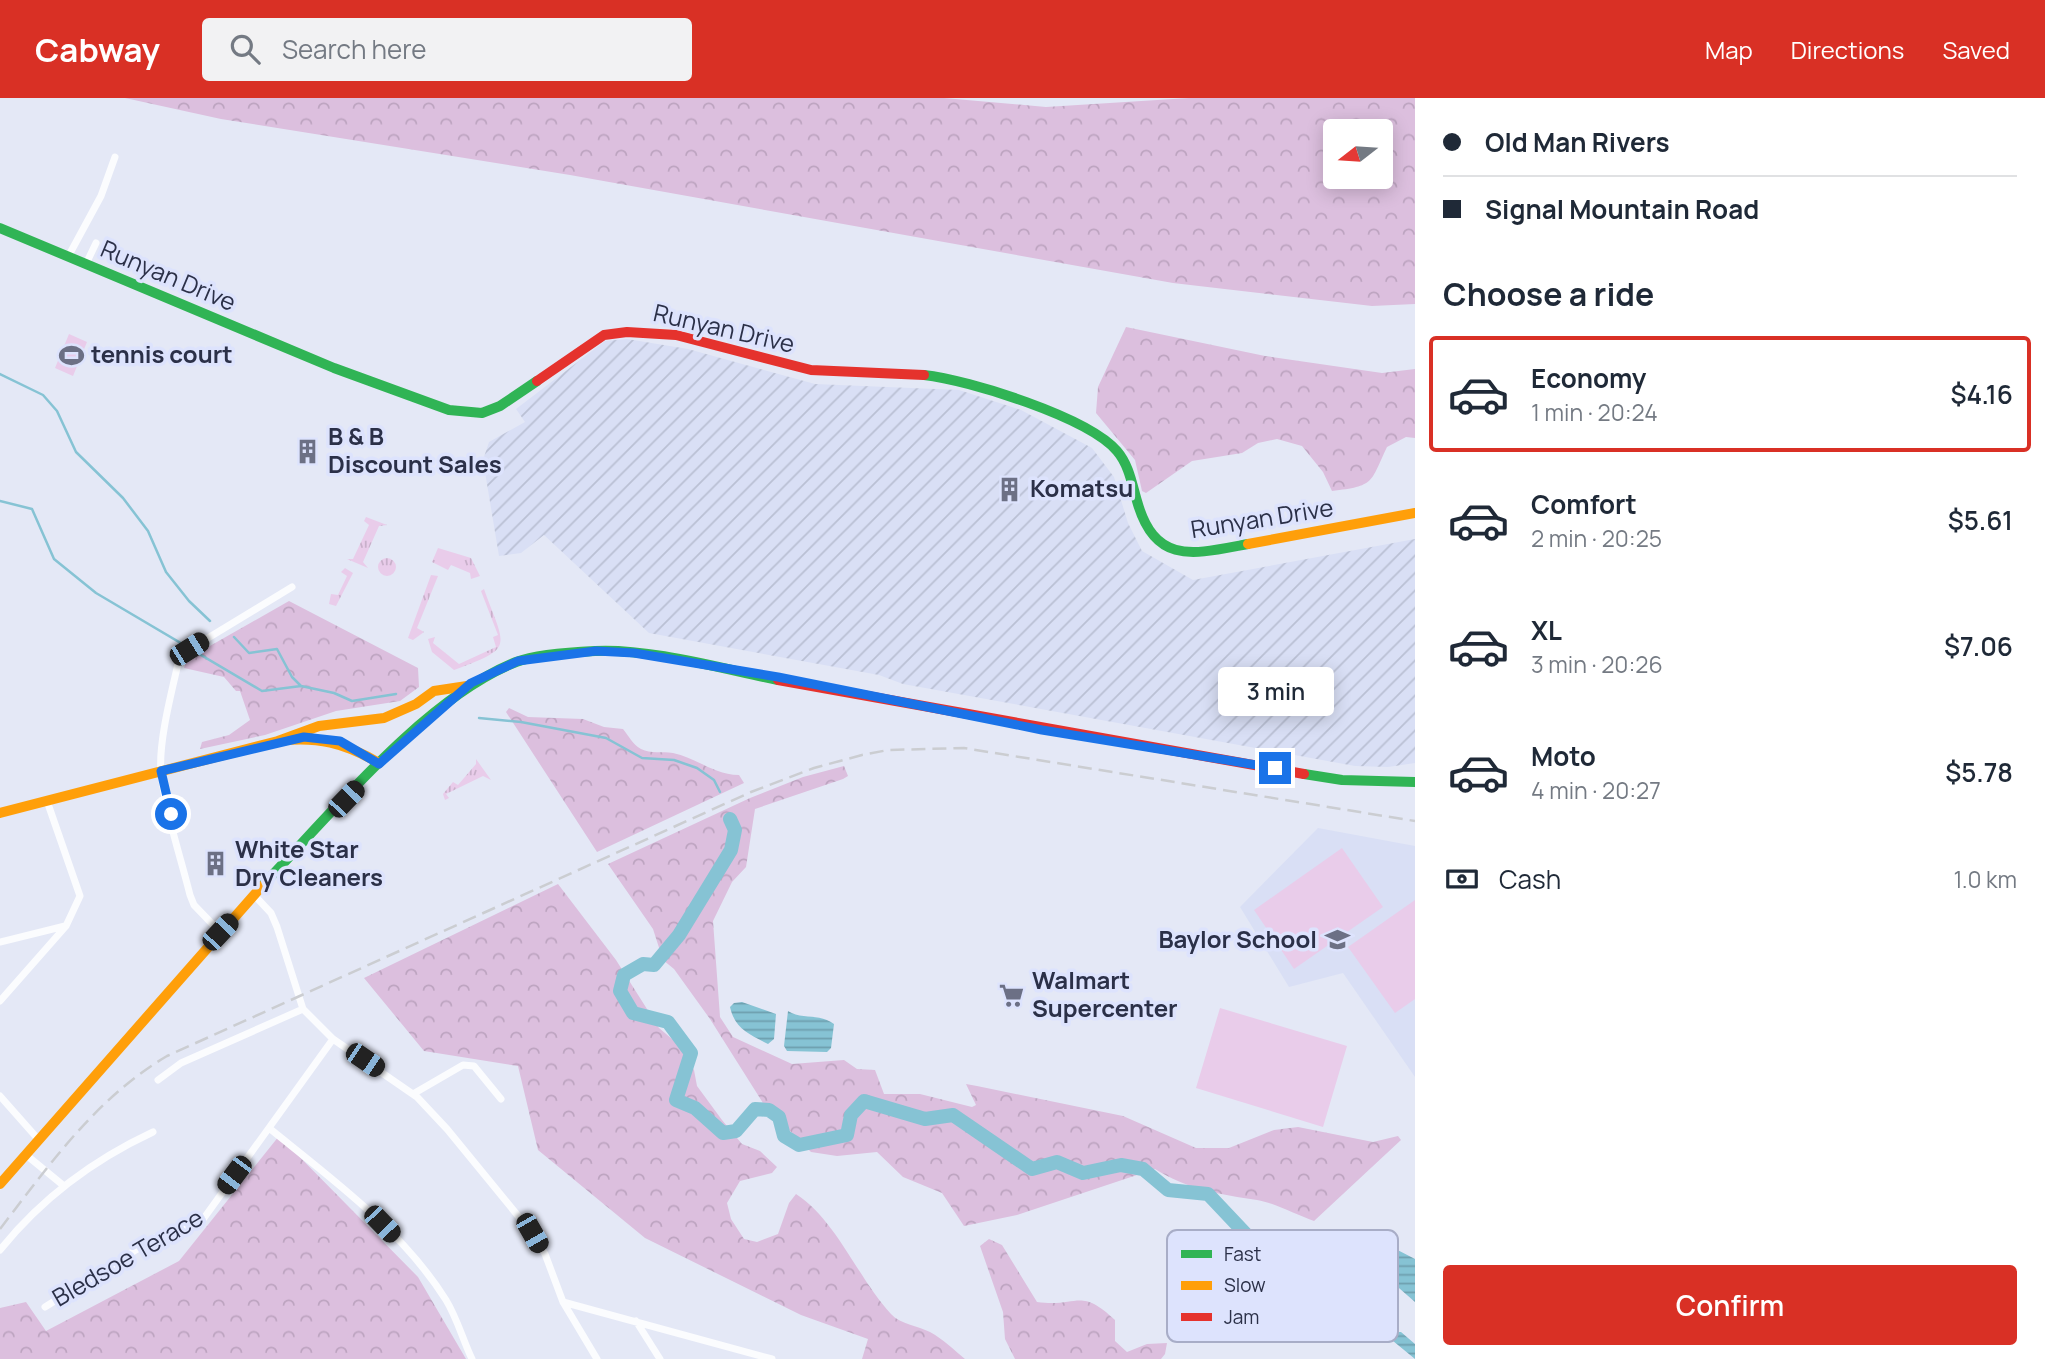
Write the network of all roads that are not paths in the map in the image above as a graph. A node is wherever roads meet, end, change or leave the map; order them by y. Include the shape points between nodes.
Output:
1 (114, 157) dead end
2 (0, 228) edge
3 (96, 243) dead end
4 (68, 257) junction
5 (86, 264) junction
6 (1415, 513) edge
7 (292, 587) dead end
8 (467, 686) junction
9 (278, 741) junction
10 (379, 764) junction
11 (161, 771) junction
12 (1415, 782) edge
13 (47, 801) junction
14 (0, 813) edge
15 (254, 895) junction
16 (66, 926) junction
17 (220, 932) junction
18 (0, 942) edge
19 (0, 1000) edge
20 (303, 1009) junction
21 (333, 1039) junction
22 (158, 1080) dead end
23 (413, 1094) junction
24 (0, 1096) edge
25 (500, 1099) dead end
26 (269, 1128) junction
27 (153, 1132) dead end
28 (38, 1139) junction
29 (25, 1154) junction
30 (0, 1184) edge
31 (64, 1186) junction
32 (0, 1250) edge
33 (563, 1302) junction
34 (45, 1307) dead end
35 (636, 1321) junction
36 (472, 1359) edge
37 (597, 1359) edge
38 (660, 1359) edge
39 (772, 1359) edge

1 - 4 street via 102,196
2 - 4 main road, Runyan Drive
3 - 5 street
4 - 5 main road, Runyan Drive
5 - 6 main road, Runyan Drive via 334,368 471,414 500,407 589,343 623,330 659,332 826,373 908,374 976,384 1106,441 1119,453 1145,527 1157,542 1177,553 1298,537
7 - 11 street via 180,655
8 - 9 main road via 434,691 384,718 319,726
8 - 10 main road
8 - 12 main road via 518,661 596,651 634,653 1182,754 1342,779
9 - 10 main road via 322,737 354,748
9 - 11 main road
10 - 15 main road
11 - 13 main road
11 - 17 street via 190,895
13 - 14 main road
13 - 16 street via 80,896
15 - 17 main road
15 - 20 street via 271,913
16 - 18 street
16 - 19 street
17 - 28 main road
20 - 21 street
20 - 22 street via 181,1063
21 - 23 street
21 - 26 street, Bledsoe Terace
23 - 25 street via 463,1065 474,1066
23 - 33 street via 532,1233
24 - 28 street
26 - 34 street, Bledsoe Terace via 204,1218 158,1236
26 - 36 street via 365,1206 416,1260 446,1301
27 - 31 street via 123,1146
28 - 29 main road
29 - 30 main road
29 - 31 street
31 - 32 street via 19,1226
33 - 35 street
33 - 37 street
35 - 38 street
35 - 39 street

